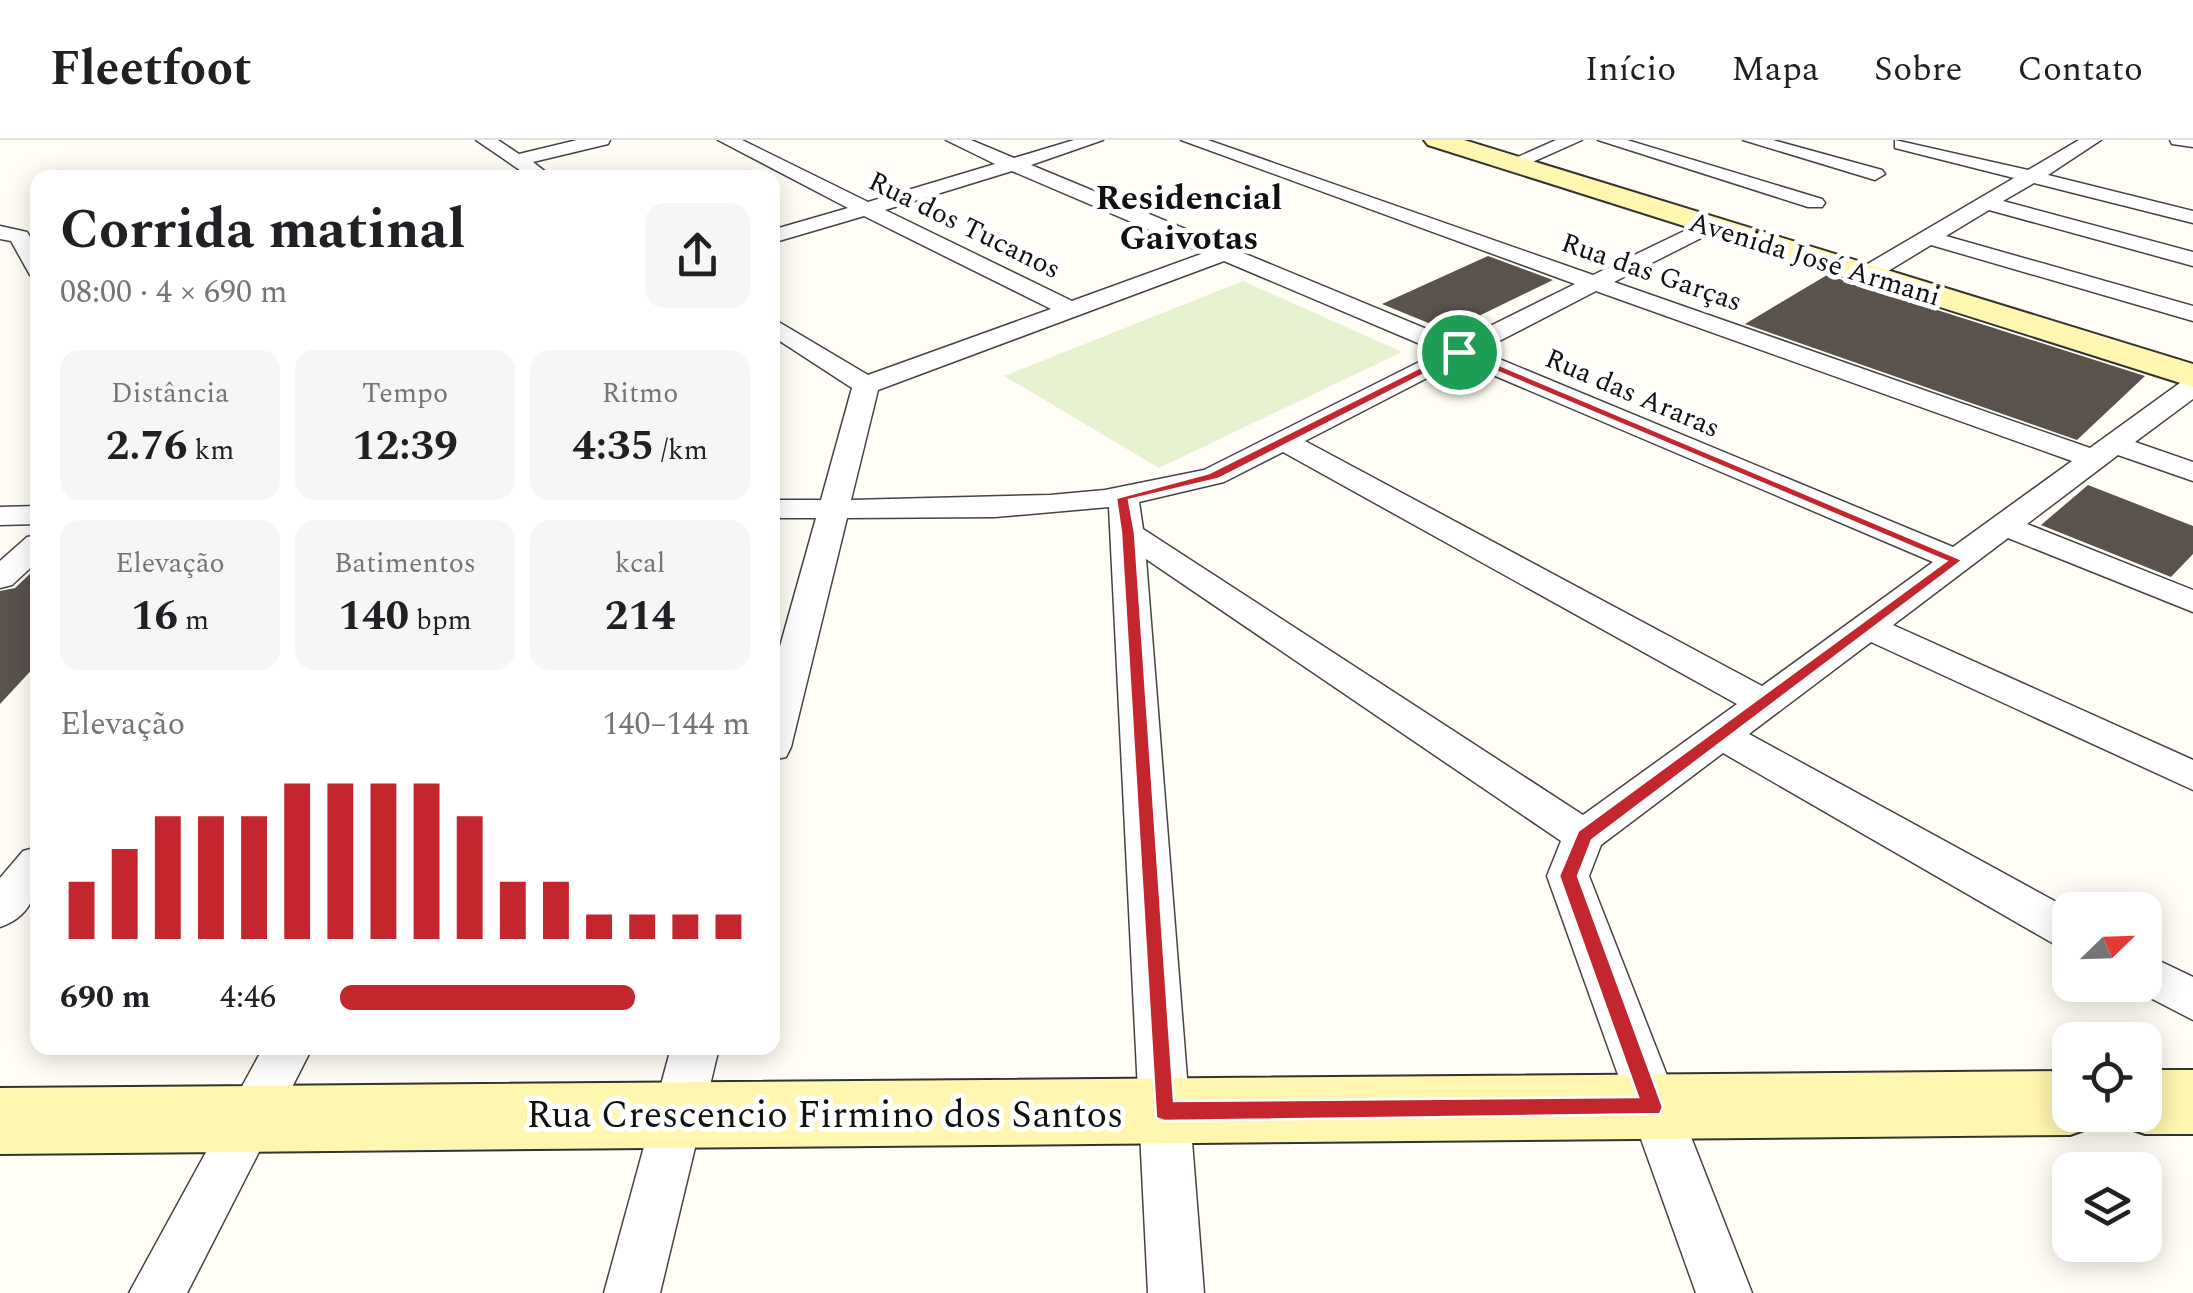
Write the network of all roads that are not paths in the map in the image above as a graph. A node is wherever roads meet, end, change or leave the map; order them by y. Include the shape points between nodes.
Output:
1 (485, 140) edge
2 (601, 140) edge
3 (728, 140) edge
4 (955, 140) edge
5 (1094, 140) edge
6 (1190, 140) edge
7 (1437, 140) edge
8 (1572, 140) edge
9 (1607, 140) edge
10 (1752, 140) edge
11 (2092, 140) edge
12 (2179, 140) edge
13 (2193, 142) edge
14 (1902, 144) dead end
15 (516, 160) junction
16 (1013, 164) junction
17 (1512, 164) junction
18 (532, 170) edge
19 (1875, 174) dead end
20 (2032, 176) junction
21 (1814, 202) dead end
22 (1986, 203) junction
23 (866, 208) junction
24 (2193, 217) edge
25 (1709, 225) junction
26 (0, 232) edge
27 (780, 235) edge
28 (1928, 238) junction
29 (1224, 253) junction
30 (30, 256) edge
31 (2193, 259) edge
32 (1867, 274) junction
33 (1595, 283) junction
34 (1068, 308) junction
35 (2193, 314) edge
36 (780, 329) edge
37 (1459, 352) junction
38 (2193, 376) edge
39 (866, 384) junction
40 (2193, 386) edge
41 (1284, 441) junction
42 (2103, 452) junction
43 (2193, 472) edge
44 (780, 508) edge
45 (834, 508) junction
46 (1125, 516) junction
47 (25, 522) edge
48 (2004, 525) junction
49 (0, 539) edge
50 (1956, 560) junction
51 (0, 578) edge
52 (2193, 602) edge
53 (1866, 626) junction
54 (1762, 702) junction
55 (780, 716) edge
56 (1718, 734) junction
57 (2193, 776) edge
58 (1584, 836) junction
59 (30, 873) edge
60 (0, 909) edge
61 (2052, 921) edge
62 (2162, 983) edge
63 (2193, 1000) edge
64 (284, 1055) edge
65 (693, 1055) edge
66 (2162, 1102) edge
67 (2193, 1102) edge
68 (2052, 1103) edge
69 (1652, 1107) junction
70 (1164, 1111) junction
71 (678, 1115) junction
72 (250, 1119) junction
73 (0, 1121) edge
74 (157, 1293) edge
75 (632, 1293) edge
76 (1176, 1293) edge
77 (1724, 1293) edge

1 - 15 street
2 - 15 street
3 - 23 street, Rua dos Tucanos
4 - 16 street, Rua das Araras
5 - 16 street
6 - 33 street, Rua das Garças
7 - 17 street, Avenida José Armani
8 - 17 street
9 - 21 street
10 - 19 street
11 - 20 street
12 - 13 street
14 - 20 street
15 - 18 street
16 - 23 street
16 - 29 street, Rua das Araras
17 - 25 street, Avenida José Armani
20 - 22 street
20 - 24 street
22 - 28 street
22 - 31 street
23 - 27 street
23 - 34 street, Rua dos Tucanos
25 - 32 street, Avenida José Armani
25 - 33 street
26 - 30 street via 19,237
28 - 32 street
28 - 35 street
29 - 34 street
29 - 37 street, Rua das Araras
32 - 38 street, Avenida José Armani
33 - 37 street
33 - 42 street, Rua das Garças
34 - 39 street
36 - 39 street
37 - 41 street
37 - 50 street, Rua das Araras
39 - 45 street
40 - 42 street
41 - 46 street
41 - 54 street
42 - 43 street, Rua das Garças
42 - 48 street
44 - 45 street
45 - 46 street via 1050,506
45 - 55 street
46 - 58 street
46 - 70 street
47 - 49 street
47 - 51 street
48 - 50 street
48 - 52 street
50 - 53 street
53 - 54 street
53 - 57 street
54 - 56 street
56 - 58 street
56 - 61 street
58 - 69 street via 1568,876
59 - 60 street
62 - 63 street
64 - 72 street
65 - 71 street
66 - 67 street
68 - 69 street, Rua Crescencio Firmino dos Santos
69 - 70 street, Rua Crescencio Firmino dos Santos
69 - 77 street
70 - 71 street, Rua Crescencio Firmino dos Santos
70 - 76 street
71 - 72 street, Rua Crescencio Firmino dos Santos
71 - 75 street
72 - 73 street, Rua Crescencio Firmino dos Santos
72 - 74 street

